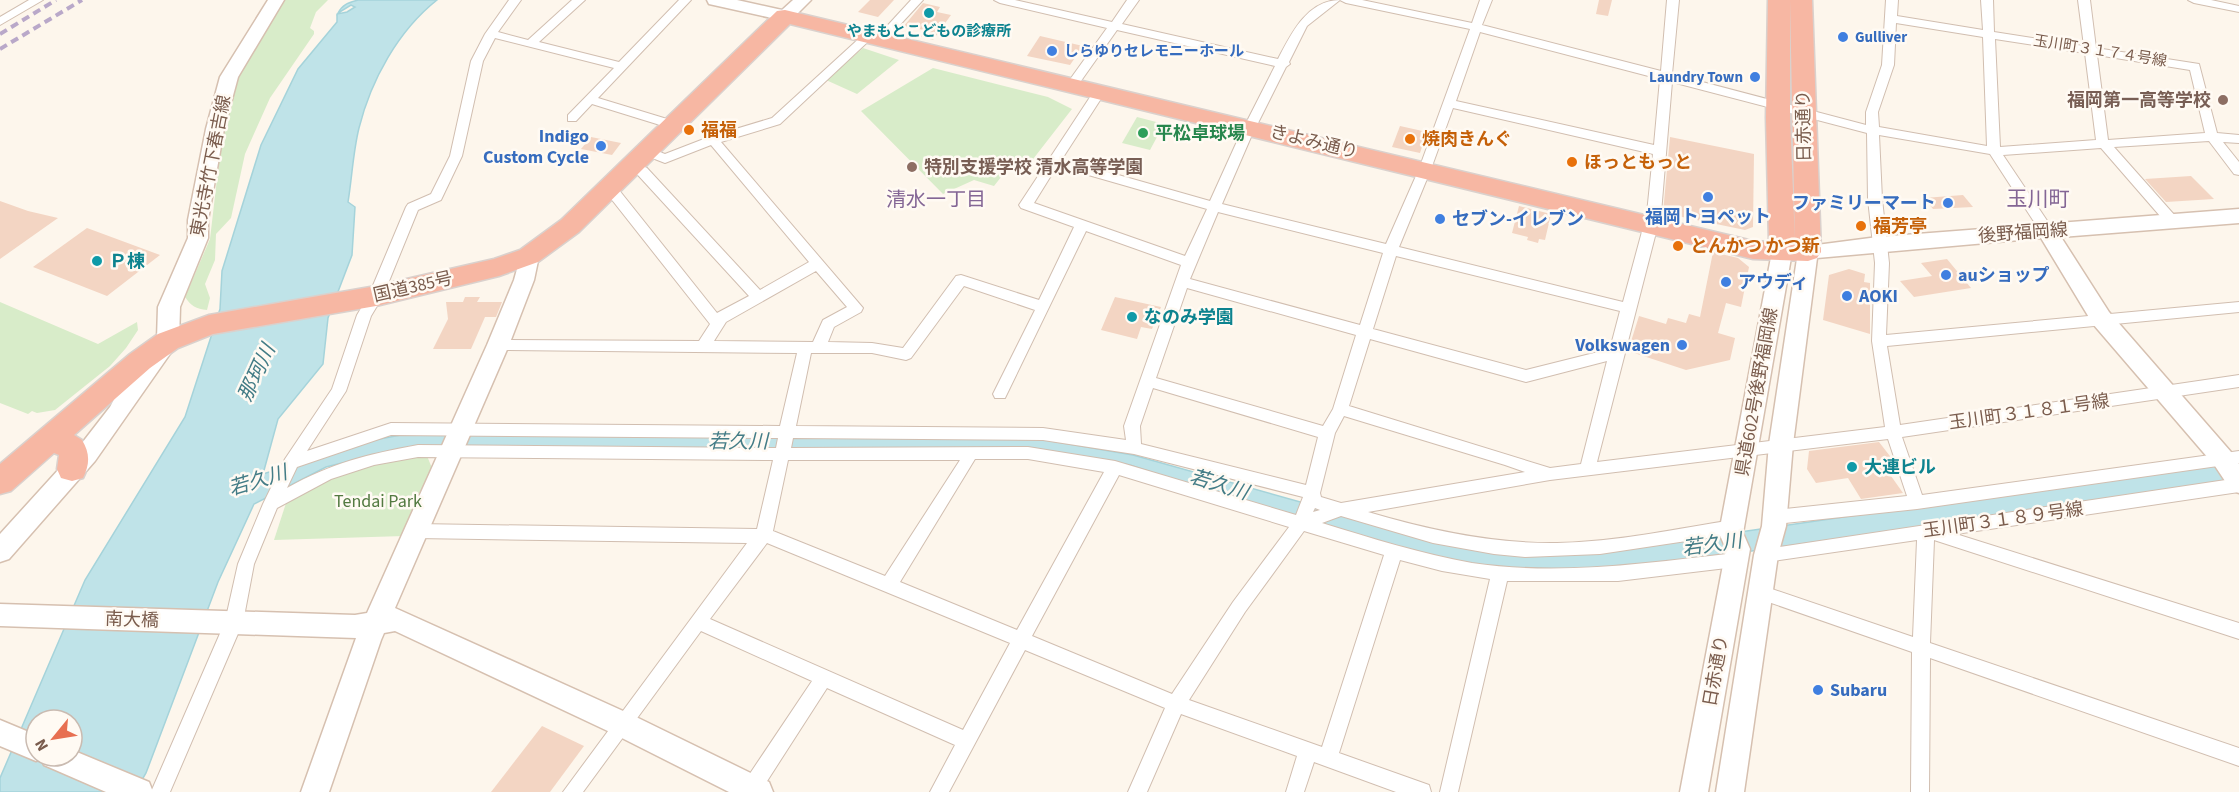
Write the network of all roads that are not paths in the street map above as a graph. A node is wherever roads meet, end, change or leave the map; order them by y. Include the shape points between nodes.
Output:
1 (37, 0) edge
2 (276, 0) edge
3 (515, 0) edge
4 (579, 0) edge
5 (685, 0) edge
6 (715, 0) edge
7 (918, 0) edge
8 (999, 0) edge
9 (1070, 0) edge
10 (1132, 0) edge
11 (1334, 0) edge
12 (1346, 0) edge
13 (1486, 0) edge
14 (1673, 0) edge
15 (1779, 0) edge
16 (1801, 0) edge
17 (1892, 0) edge
18 (1987, 0) edge
19 (2085, 0) edge
20 (2194, 0) edge
21 (1369, 2) edge
22 (794, 8) edge
23 (2239, 9) edge
24 (1061, 14) junction
25 (1891, 19) junction
26 (0, 22) edge
27 (1114, 26) junction
28 (1475, 27) junction
29 (1989, 33) junction
30 (491, 34) junction
31 (874, 38) junction
32 (530, 44) junction
33 (2092, 51) junction
34 (1284, 64) junction
35 (621, 66) junction
36 (1668, 78) junction
37 (1072, 85) junction
38 (1100, 91) junction
39 (591, 99) junction
40 (1448, 103) junction
41 (1778, 106) junction
42 (1804, 113) junction
43 (572, 118) dead end
44 (673, 125) junction
45 (1250, 127) junction
46 (1872, 130) junction
47 (2212, 137) junction
48 (2239, 139) edge
49 (713, 140) junction
50 (2102, 142) junction
51 (1660, 151) junction
52 (1994, 151) junction
53 (640, 159) junction
54 (1053, 162) junction
55 (1425, 169) junction
56 (2239, 171) edge
57 (610, 188) junction
58 (1213, 206) junction
59 (2239, 216) edge
60 (2172, 221) junction
61 (1650, 224) junction
62 (1082, 225) junction
63 (2047, 231) junction
64 (1878, 244) junction
65 (1391, 249) junction
66 (1782, 252) junction
67 (1808, 252) junction
68 (529, 256) junction
69 (819, 263) junction
70 (1189, 263) junction
71 (1183, 282) junction
72 (366, 297) junction
73 (759, 297) junction
74 (1043, 307) junction
75 (2239, 307) edge
76 (1628, 308) junction
77 (2101, 318) junction
78 (717, 323) junction
79 (1363, 333) junction
80 (168, 341) junction
81 (1879, 341) junction
82 (498, 345) junction
83 (703, 346) junction
84 (811, 348) junction
85 (1616, 353) junction
86 (1148, 381) junction
87 (2239, 381) edge
88 (2166, 392) junction
89 (1000, 394) dead end
90 (1340, 409) junction
91 (787, 430) junction
92 (1893, 432) junction
93 (1327, 433) junction
94 (51, 438) junction
95 (456, 440) junction
96 (1781, 444) junction
97 (1134, 448) junction
98 (1747, 449) junction
99 (969, 453) junction
100 (782, 454) junction
101 (2231, 458) edge
102 (290, 466) junction
103 (1115, 467) junction
104 (72, 470) junction
105 (1587, 470) junction
106 (1550, 474) junction
107 (0, 482) edge
108 (2239, 483) edge
109 (1311, 497) junction
110 (272, 502) junction
111 (1917, 502) junction
112 (1337, 510) junction
113 (1774, 522) junction
114 (1302, 523) junction
115 (416, 531) junction
116 (1926, 531) junction
117 (765, 536) junction
118 (1734, 542) junction
119 (0, 551) edge
120 (1394, 551) junction
121 (1766, 555) junction
122 (1500, 574) junction
123 (888, 586) junction
124 (1760, 592) junction
125 (0, 615) edge
126 (699, 622) junction
127 (227, 623) junction
128 (377, 624) junction
129 (2239, 631) edge
130 (1022, 641) junction
131 (1921, 649) junction
132 (824, 679) junction
133 (1176, 704) junction
134 (622, 724) junction
135 (0, 733) edge
136 (967, 741) junction
137 (24, 743) edge
138 (1308, 752) junction
139 (2239, 757) edge
140 (1328, 758) junction
141 (82, 768) edge
142 (756, 790) edge
143 (1923, 791) edge
144 (139, 792) edge
145 (160, 792) edge
146 (315, 792) edge
147 (572, 792) edge
148 (939, 792) edge
149 (1137, 792) edge
150 (1295, 792) edge
151 (1422, 792) edge
152 (1449, 792) edge
153 (1694, 792) edge
154 (1730, 792) edge

1 - 26 street
2 - 80 main road, 東光寺竹下春吉線 via 229,77 215,129 198,238 169,307
3 - 30 street
4 - 32 street
5 - 35 street
6 - 22 main road, きよみ通り
7 - 31 street
8 - 24 street
9 - 24 street
10 - 27 street
11 - 34 street via 1302,24
12 - 21 street
13 - 28 street
14 - 36 street
15 - 41 highway, 日赤通り
16 - 42 highway, 日赤通り
17 - 25 street
18 - 29 street
19 - 33 street
20 - 23 street
21 - 28 street
22 - 31 highway, きよみ通り
22 - 44 highway, 国道385号
24 - 27 street
25 - 29 street, 玉川町３１７４号線
25 - 46 street via 1888,65 1872,112
27 - 34 street
27 - 37 street
28 - 36 street
28 - 40 street
29 - 33 street, 玉川町３１７４号線
29 - 52 street
30 - 32 street
30 - 72 street via 477,61 456,156 436,197 413,207
31 - 37 highway, きよみ通り
31 - 49 street via 776,121
32 - 35 street
33 - 47 street, 玉川町３１７４号線 via 2195,67
33 - 50 street
34 - 45 street
35 - 39 street
36 - 41 street
36 - 51 street
37 - 38 highway, きよみ通り
38 - 45 highway, きよみ通り
38 - 54 street
39 - 43 street
39 - 44 street
40 - 51 street
40 - 55 street
41 - 42 street
41 - 66 highway, 日赤通り
42 - 46 street
42 - 67 highway, 日赤通り
44 - 53 highway, 国道385号
45 - 55 highway, きよみ通り
45 - 58 street
46 - 52 street
46 - 64 street
47 - 48 street
47 - 50 street
47 - 56 street, 玉川町３１７４号線
49 - 53 street via 665,159
49 - 69 street
50 - 52 street
50 - 60 street
51 - 61 street
52 - 63 street
53 - 57 highway, 国道385号
53 - 73 street via 642,171
54 - 58 street
54 - 62 street via 1026,205
55 - 61 highway, きよみ通り
55 - 65 street
57 - 68 highway, 国道385号 via 570,226
57 - 78 street
58 - 65 street
58 - 70 street
59 - 60 main road, 後野福岡線
60 - 63 main road, 後野福岡線
61 - 66 highway, きよみ通り via 1753,250
61 - 76 street
62 - 70 street
62 - 74 street
63 - 64 main road, 後野福岡線
63 - 77 main road
64 - 67 main road, 後野福岡線
64 - 81 street via 1882,263
65 - 76 street
65 - 79 street
66 - 67 highway, きよみ通り
66 - 98 main road, 県道602号後野福岡線
67 - 96 main road, 県道602号後野福岡線
68 - 72 highway, 国道385号 via 495,268
68 - 82 main road via 524,280
69 - 73 street
69 - 84 street via 856,308 828,324
70 - 71 street
71 - 79 street
71 - 86 street
72 - 80 highway, 国道385号 via 196,329
72 - 102 street via 364,315 339,391
73 - 78 street
74 - 84 street via 961,280 906,354 872,348
74 - 89 street
75 - 77 street
76 - 85 street
77 - 81 street
77 - 88 main road
78 - 83 street
79 - 85 street via 1526,376
79 - 90 street
80 - 94 highway, 国道385号
80 - 104 main road
81 - 92 street
82 - 83 street
82 - 95 main road
83 - 84 street
84 - 91 street
85 - 105 street
86 - 93 street
86 - 97 street via 1132,426
87 - 88 street, 玉川町３１８１号線
88 - 92 street, 玉川町３１８１号線
88 - 101 main road
90 - 93 street
90 - 106 street
91 - 95 street
91 - 97 street via 1043,434
91 - 100 street
92 - 96 street, 玉川町３１８１号線
92 - 111 street
93 - 109 street
94 - 104 highway via 72,448
94 - 107 highway, 国道385号
95 - 100 street
95 - 102 street via 391,429
95 - 110 street via 326,474
95 - 115 main road
96 - 98 street, 玉川町３１８１号線
96 - 113 main road, 県道602号後野福岡線
97 - 109 street
98 - 105 street, 玉川町３１８１号線
98 - 118 main road, 県道602号後野福岡線
99 - 100 street
99 - 103 street via 1028,453
99 - 123 street
100 - 117 street
101 - 108 main road
101 - 111 street, 玉川町３１８９号線
102 - 110 street
103 - 114 street
103 - 130 street
104 - 119 main road
105 - 106 street, 玉川町３１８１号線
106 - 112 street, 玉川町３１８１号線
108 - 116 street, 玉川町３１８９号線
109 - 112 street
109 - 114 street
110 - 127 street
111 - 113 street, 玉川町３１８９号線
112 - 114 street, 玉川町３１８１号線
112 - 118 street via 1450,540 1517,549
113 - 121 main road, 県道602号後野福岡線
114 - 120 street
114 - 133 street via 1239,607
115 - 117 street
115 - 128 main road
116 - 121 street, 玉川町３１８９号線
116 - 129 street
116 - 131 street
117 - 123 street
117 - 126 street
118 - 122 street via 1618,574
118 - 153 main road, 日赤通り
120 - 122 street
120 - 140 street
121 - 124 main road, 日赤通り
122 - 152 street
123 - 130 street
124 - 131 street
124 - 154 main road, 日赤通り
125 - 127 main road, 南大橋
126 - 132 street
126 - 134 street
127 - 128 main road, 南大橋 via 355,627
127 - 145 street
128 - 134 main road, 南大橋 via 396,619
128 - 146 main road
130 - 133 street
130 - 136 street
131 - 139 street
131 - 143 street
132 - 136 street
132 - 142 street
133 - 138 street
133 - 149 street
134 - 142 main road, 南大橋
134 - 147 street
135 - 137 main road
136 - 148 street
138 - 140 street
138 - 150 street
140 - 151 street
141 - 144 main road

